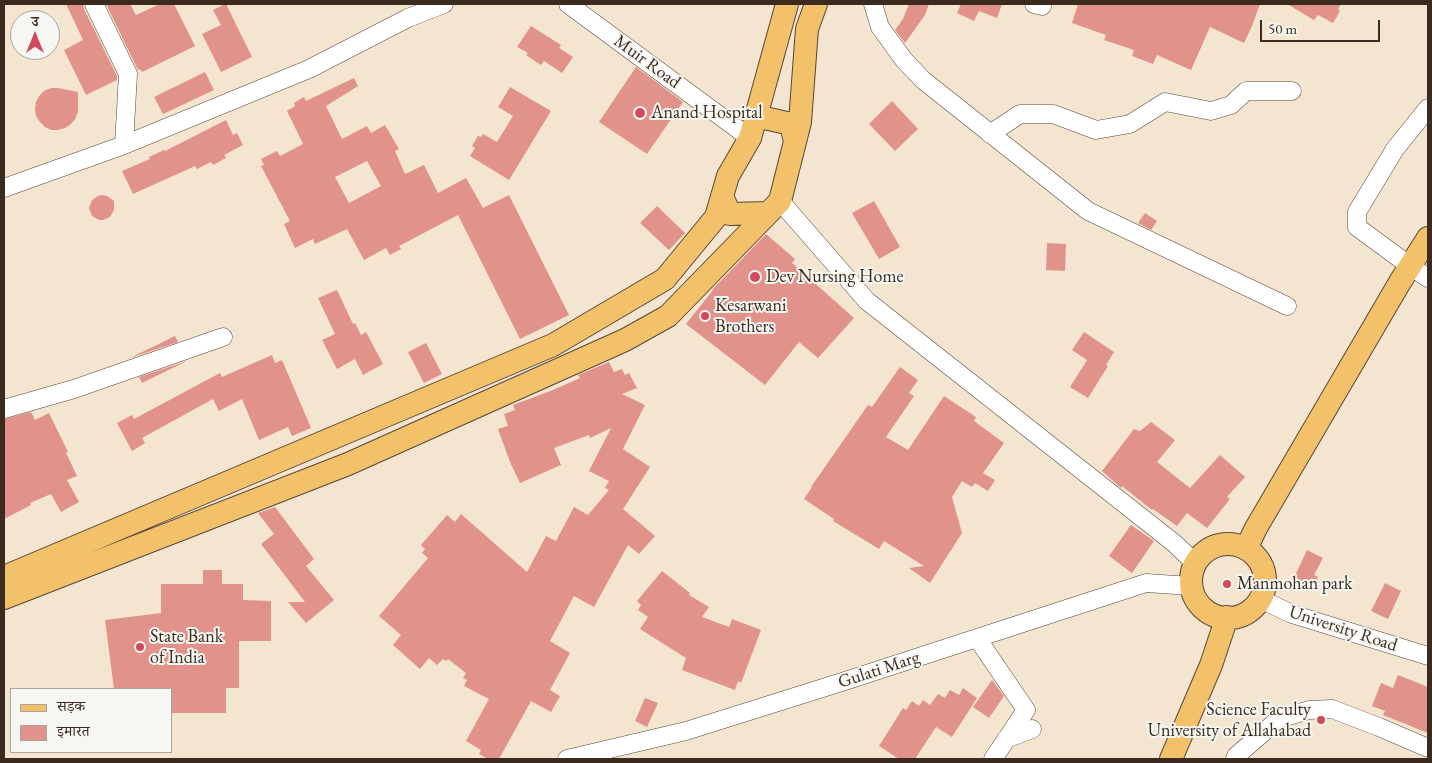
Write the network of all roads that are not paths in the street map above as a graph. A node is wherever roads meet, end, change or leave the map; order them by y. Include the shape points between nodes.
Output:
1 (94, 4) edge
2 (444, 4) edge
3 (568, 4) edge
4 (787, 4) edge
5 (816, 4) edge
6 (873, 4) edge
7 (1292, 91) dead end
8 (1428, 108) edge
9 (756, 116) junction
10 (990, 134) junction
11 (750, 138) junction
12 (795, 142) junction
13 (124, 145) junction
14 (4, 188) edge
15 (722, 196) junction
16 (774, 207) junction
17 (1428, 238) edge
18 (1419, 272) edge
19 (1287, 306) dead end
20 (223, 337) dead end
21 (4, 409) edge
22 (1246, 549) junction
23 (1195, 563) junction
24 (4, 577) edge
25 (1191, 586) junction
26 (4, 598) edge
27 (1260, 599) junction
28 (1226, 617) junction
29 (977, 638) junction
30 (1428, 656) edge
31 (1032, 729) dead end
32 (1006, 739) junction
33 (1428, 748) edge
34 (566, 759) edge
35 (993, 759) edge
36 (1171, 759) edge
37 (1234, 759) edge

1 - 13 street via 128,74
2 - 13 street via 408,18 308,69
3 - 11 street, Muir Road
4 - 9 main road
5 - 12 main road via 807,29 800,122
6 - 10 street via 880,28 904,60 923,80
7 - 10 street via 1246,91 1231,106 1211,111 1165,102 1130,124 1096,130 1053,114 1020,114
8 - 18 street via 1395,149 1358,212 1357,227
9 - 11 main road
9 - 12 main road via 791,124
10 - 19 street via 1088,211
11 - 15 main road via 728,176
12 - 16 main road
13 - 14 street
15 - 16 main road via 730,214
15 - 24 main road via 716,217 665,279 553,345
16 - 23 street via 867,301
16 - 26 main road via 668,316 625,340 348,464
17 - 18 main road
18 - 22 main road via 1256,528
20 - 21 street via 74,389
22 - 23 main road via 1232,544 1218,545 1204,552
22 - 27 main road via 1257,558 1264,571
23 - 25 main road
25 - 28 main road via 1203,608 1214,615
25 - 29 street, Gulati Marg via 1146,583
27 - 28 main road via 1246,613
27 - 30 street, University Road via 1292,614
28 - 36 main road via 1211,665
29 - 32 street via 1026,710
29 - 34 street, Gulati Marg via 686,731
31 - 32 street
32 - 35 street
33 - 37 street via 1332,709 1309,710 1279,719

